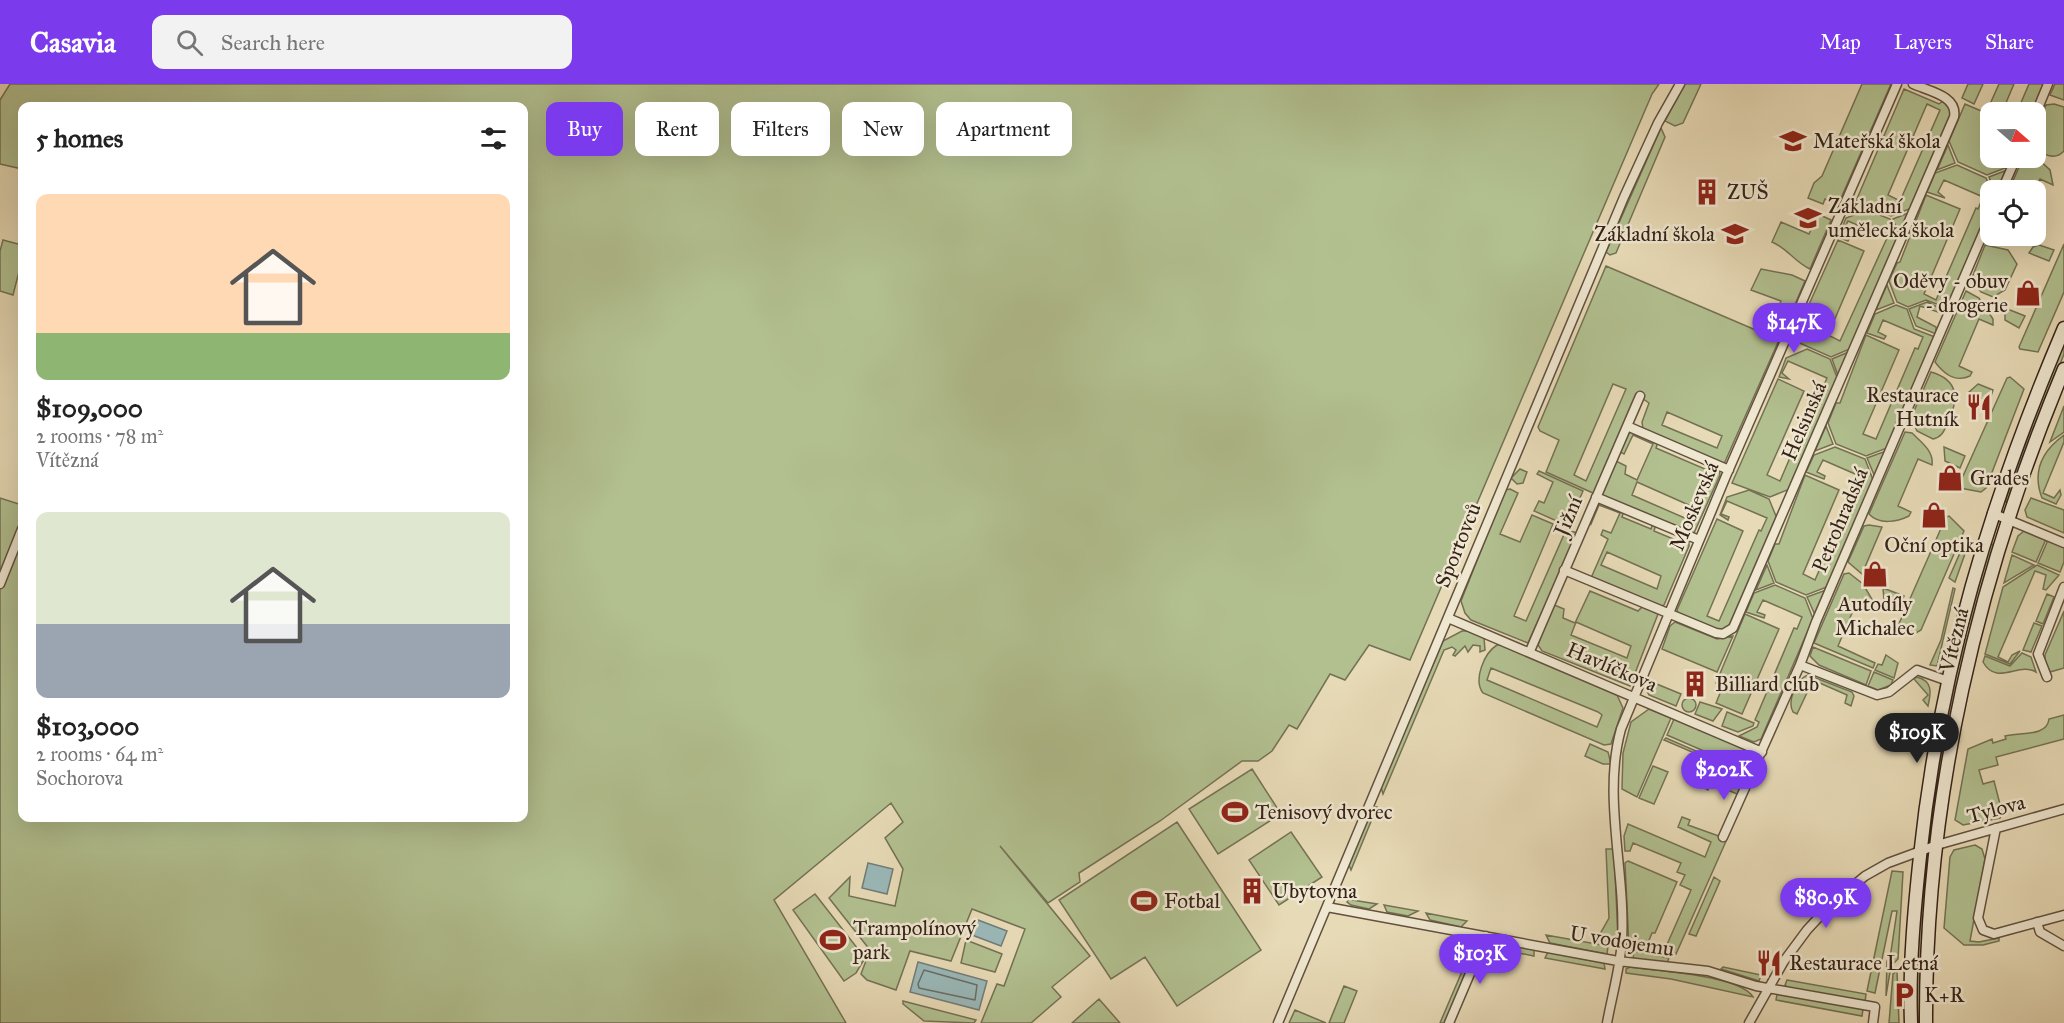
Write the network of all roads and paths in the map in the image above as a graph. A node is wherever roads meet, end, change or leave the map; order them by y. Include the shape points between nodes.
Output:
1 (1680, 84) edge
2 (1897, 84) edge
3 (1913, 84) edge
4 (2048, 84) edge
5 (2041, 102) edge
6 (1980, 240) edge
7 (2064, 328) edge
8 (2064, 369) edge
9 (1640, 396) dead end
10 (1627, 426) junction
11 (1729, 470) junction
12 (1596, 496) junction
13 (1992, 513) junction
14 (2008, 519) junction
15 (18, 539) edge
16 (1699, 540) junction
17 (2064, 543) edge
18 (1564, 570) junction
19 (0, 584) edge
20 (2064, 587) edge
21 (1668, 614) junction
22 (1448, 618) junction
23 (1530, 651) junction
24 (1800, 665) junction
25 (2048, 677) dead end
26 (1948, 681) junction
27 (1633, 696) junction
28 (1762, 752) junction
29 (2064, 809) edge
30 (1995, 828) junction
31 (1723, 837) dead end
32 (1937, 844) junction
33 (1920, 853) junction
34 (1327, 907) junction
35 (2064, 915) edge
36 (2037, 922) junction
37 (1486, 936) junction
38 (2064, 946) edge
39 (1618, 961) junction
40 (1767, 988) junction
41 (1278, 1023) edge
42 (1449, 1023) edge
43 (1606, 1023) edge
44 (1749, 1023) edge
45 (1873, 1023) edge
46 (1911, 1023) edge
47 (1926, 1023) edge

1 - 22 street, Sportovců via 1624,197
2 - 11 street, Moskevská
3 - 21 street, Helsinská via 1951,101 1954,117 1735,625 1720,634
4 - 5 street
6 - 24 street, Petrohradská
7 - 13 main road, Vítězná
8 - 14 main road, Vítězná
9 - 10 street, Jižní
10 - 11 street
10 - 12 street, Jižní
11 - 16 street, Moskevská
12 - 16 street
12 - 18 street, Jižní
13 - 14 street
13 - 26 main road, Vítězná
14 - 17 street
14 - 32 main road, Vítězná via 1963,687
15 - 19 street
16 - 21 street, Moskevská
18 - 21 street
18 - 23 street, Jižní
20 - 25 street via 2038,654
21 - 27 street, Moskevská
22 - 23 street, Havlíčkova
22 - 34 street, Sportovců
23 - 27 street, Havlíčkova
24 - 26 street, Vítězná via 1877,695 1889,692 1915,671 1926,671 1934,678
24 - 28 street, Petrohradská
26 - 33 main road, Vítězná
27 - 28 street, Havlíčkova
27 - 39 street, Moskevská via 1616,751 1622,940
28 - 31 street, Petrohradská
29 - 30 street, Tylova
30 - 32 street, Tylova
30 - 36 street via 1978,923 1994,934
32 - 33 street
32 - 47 main road, Vítězná
33 - 40 street via 1872,871 1839,897 1796,945
33 - 46 main road, Vítězná via 1910,963
34 - 37 street, U vodojemu
34 - 41 street, Sportovců
35 - 36 street
36 - 38 street via 2040,932
37 - 39 street, U vodojemu
37 - 42 street
39 - 40 street, U vodojemu via 1700,969
39 - 43 street, Moskevská
40 - 44 street
40 - 45 street, U vodojemu via 1875,1007

